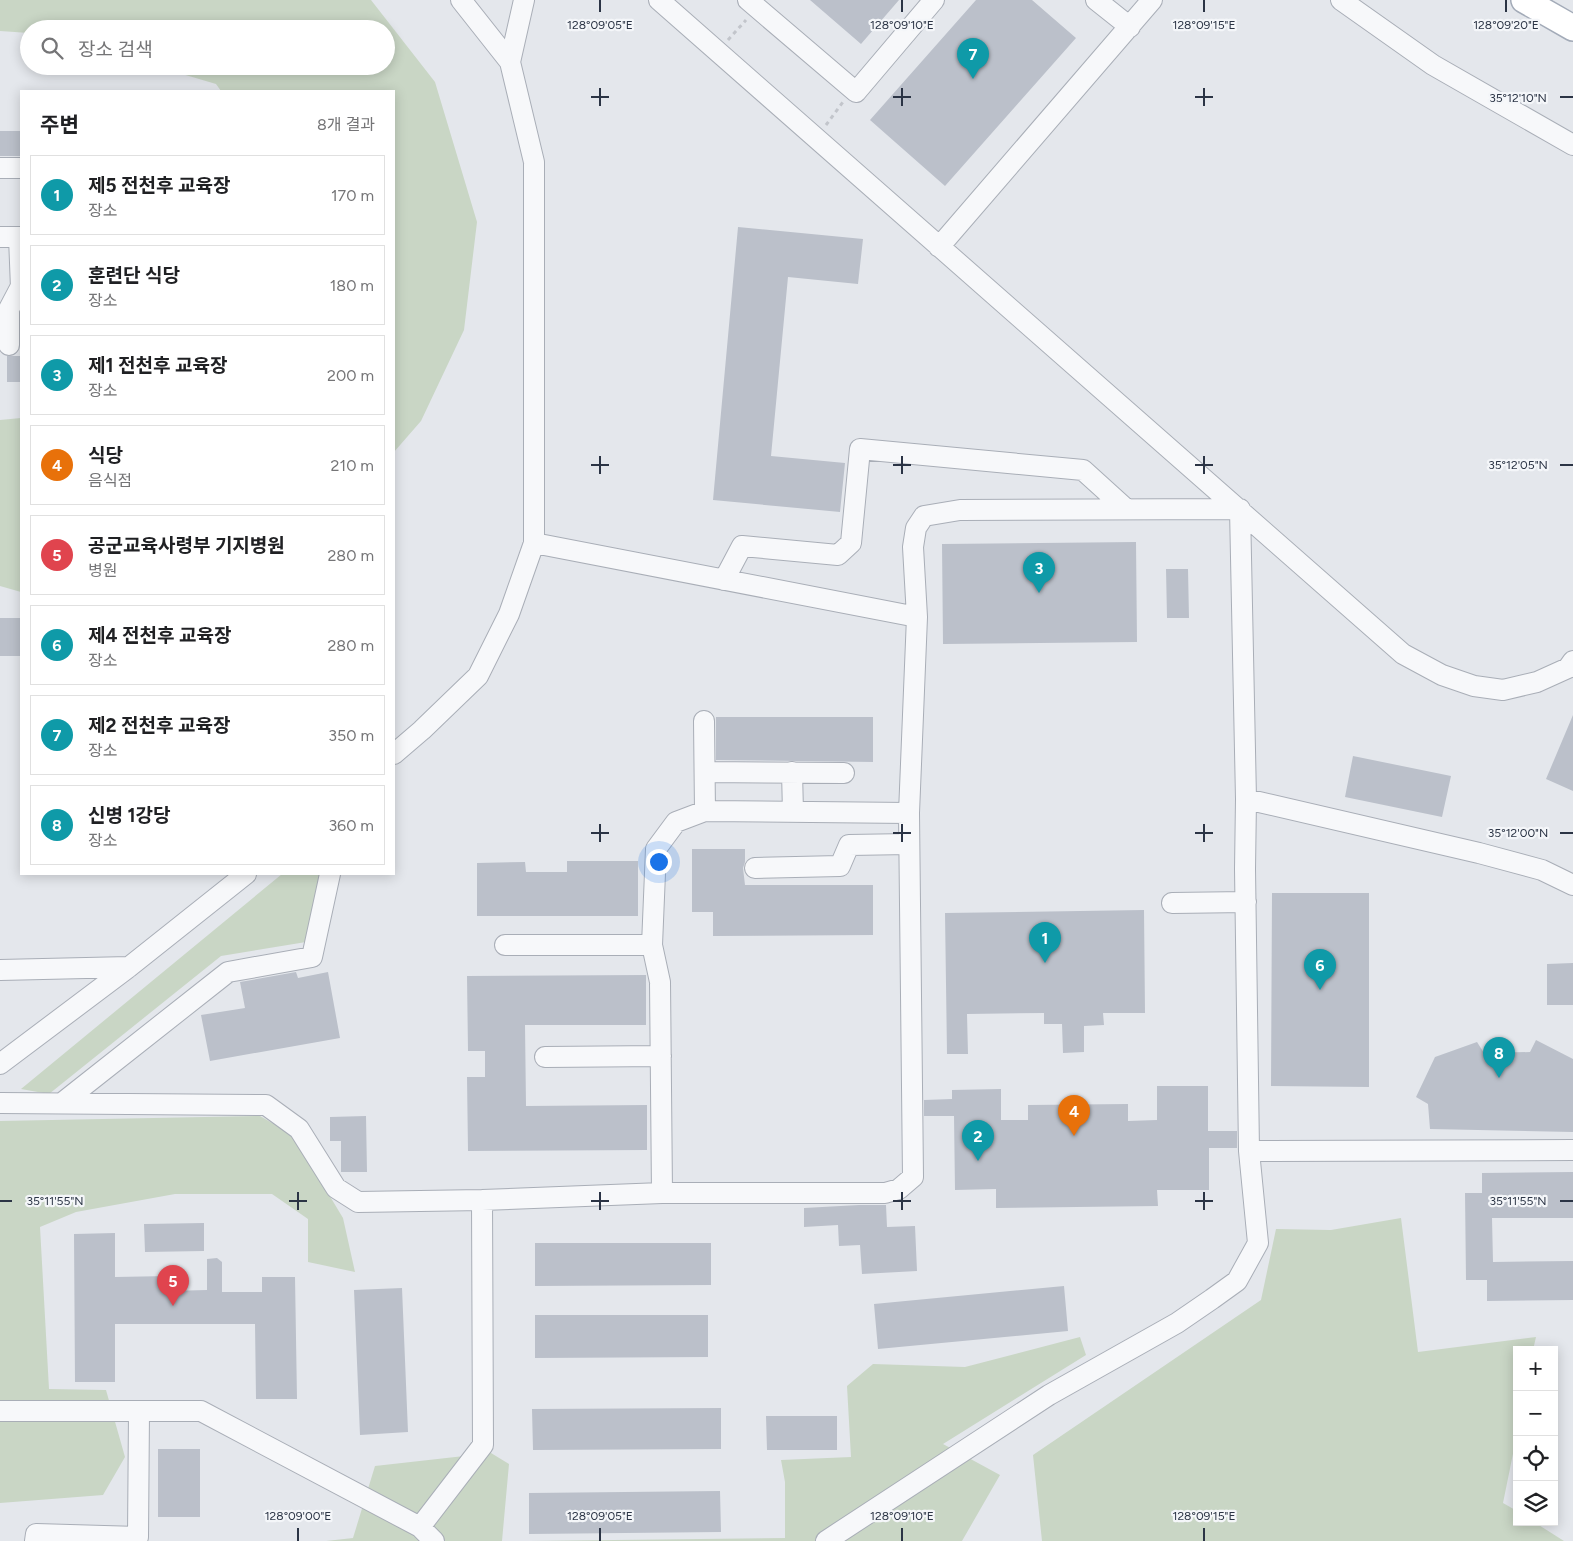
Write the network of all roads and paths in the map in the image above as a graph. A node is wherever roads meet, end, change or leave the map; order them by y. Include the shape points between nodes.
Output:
1 (461, 0) edge
2 (524, 0) edge
3 (659, 0) edge
4 (934, 0) edge
5 (1096, 0) edge
6 (1152, 0) edge
7 (1341, 0) edge
8 (1524, 0) edge
9 (753, 4) edge
10 (1130, 27) junction
11 (1573, 28) edge
12 (718, 52) junction
13 (510, 62) junction
14 (853, 89) junction
15 (816, 137) junction
16 (1573, 145) edge
17 (0, 168) edge
18 (20, 168) edge
19 (13, 237) edge
20 (939, 247) junction
21 (20, 282) edge
22 (20, 290) edge
23 (10, 345) edge
24 (1126, 509) junction
25 (1240, 509) junction
26 (534, 543) junction
27 (724, 580) junction
28 (918, 617) junction
29 (1573, 661) edge
30 (704, 721) dead end
31 (395, 753) edge
32 (705, 772) junction
33 (792, 772) junction
34 (844, 773) dead end
35 (1246, 799) junction
36 (705, 811) junction
37 (793, 812) junction
38 (909, 813) junction
39 (909, 844) junction
40 (755, 868) dead end
41 (245, 875) edge
42 (330, 875) edge
43 (1573, 884) edge
44 (1246, 902) junction
45 (1172, 903) dead end
46 (504, 945) dead end
47 (652, 945) junction
48 (130, 966) junction
49 (0, 970) edge
50 (661, 1056) junction
51 (544, 1057) dead end
52 (0, 1064) edge
53 (0, 1103) edge
54 (62, 1104) junction
55 (1573, 1150) edge
56 (1249, 1151) junction
57 (662, 1193) junction
58 (482, 1200) junction
59 (0, 1411) edge
60 (139, 1412) junction
61 (420, 1527) junction
62 (35, 1541) edge
63 (434, 1541) edge
64 (826, 1541) edge

1 - 13 street
2 - 13 street
3 - 12 street
4 - 14 street via 856,92
5 - 10 street
6 - 10 street
7 - 16 street via 1433,65
8 - 11 main road
9 - 12 path
9 - 14 street
10 - 20 street
12 - 15 street
13 - 26 street via 534,162
14 - 15 path
15 - 20 street
17 - 18 street
19 - 21 street
20 - 25 street
22 - 23 street via 9,309
24 - 25 street
24 - 27 street via 1083,470 860,449 851,544 838,555 742,546
24 - 28 street via 960,510 924,516 916,528 913,547
25 - 29 street via 1403,654 1442,675 1474,686 1503,690 1537,682 1568,668
25 - 35 street
26 - 27 street
26 - 31 street via 509,614 478,676
27 - 28 street
28 - 38 street
30 - 32 street
32 - 33 street
32 - 36 street
33 - 34 street
33 - 37 street
35 - 43 street via 1479,853 1542,870
35 - 44 street
36 - 37 street
36 - 47 street via 676,822 656,849
37 - 38 street
38 - 39 street
39 - 40 street via 849,845 840,866
39 - 57 street via 913,1177 899,1189 885,1193
41 - 48 street
42 - 54 street via 312,957 228,972
44 - 45 street
44 - 56 street
46 - 47 street
47 - 50 street via 660,982
48 - 49 street
48 - 52 street
50 - 51 street
50 - 57 street
53 - 54 street
54 - 58 street via 266,1105 299,1129 336,1188 358,1202
55 - 56 street
56 - 64 street via 1258,1243 1237,1282 1177,1322 1049,1395
57 - 58 street
58 - 61 street via 483,1445
59 - 60 street
60 - 61 street via 202,1411
60 - 62 street via 138,1536 36,1534
61 - 63 street

